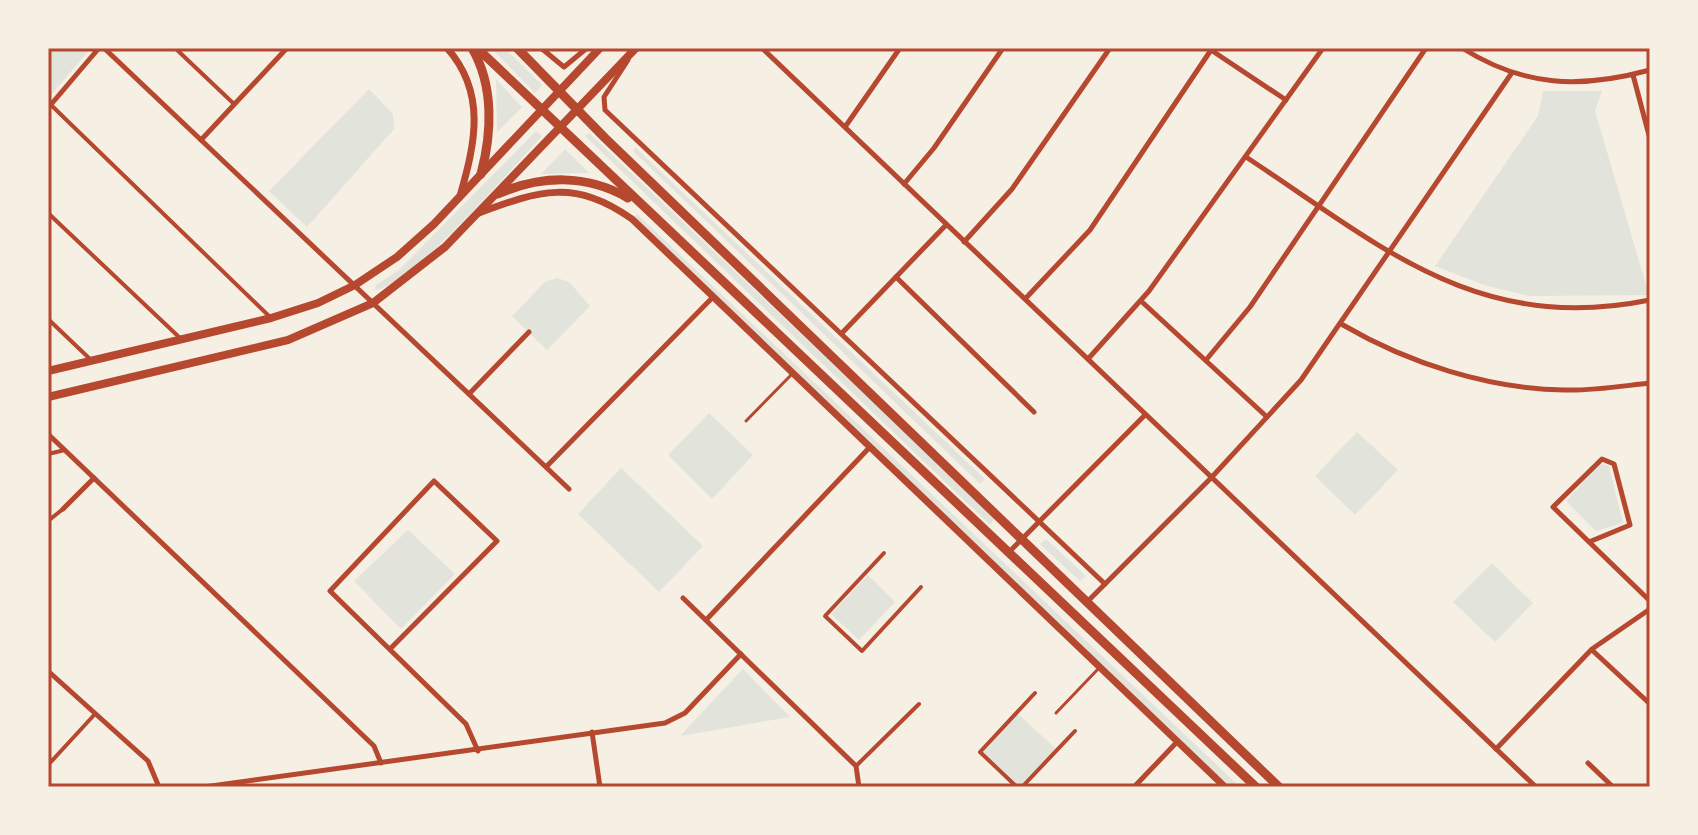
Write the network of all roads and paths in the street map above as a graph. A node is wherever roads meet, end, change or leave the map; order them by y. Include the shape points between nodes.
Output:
1 (101, 48) edge
2 (175, 48) edge
3 (287, 48) edge
4 (447, 48) edge
5 (475, 48) edge
6 (517, 48) edge
7 (541, 48) edge
8 (587, 48) edge
9 (600, 48) edge
10 (762, 48) edge
11 (900, 48) edge
12 (1003, 48) edge
13 (1110, 48) edge
14 (1323, 48) edge
15 (1426, 48) edge
16 (1462, 48) edge
17 (1210, 49) edge
18 (634, 50) edge
19 (1650, 70) edge
20 (1511, 74) junction
21 (1633, 75) junction
22 (559, 91) junction
23 (1286, 100) junction
24 (233, 103) junction
25 (49, 105) edge
26 (542, 110) junction
27 (577, 110) junction
28 (560, 127) junction
29 (845, 127) junction
30 (1650, 139) edge
31 (201, 140) junction
32 (1246, 157) junction
33 (481, 174) junction
34 (904, 184) junction
35 (498, 194) junction
36 (460, 197) junction
37 (1319, 205) junction
38 (649, 212) junction
39 (48, 213) edge
40 (479, 213) junction
41 (946, 225) junction
42 (964, 242) junction
43 (1391, 254) junction
44 (896, 277) junction
45 (355, 285) junction
46 (713, 297) junction
47 (1025, 299) junction
48 (1650, 300) edge
49 (1141, 301) junction
50 (373, 303) junction
51 (271, 318) junction
52 (48, 319) edge
53 (1343, 325) junction
54 (529, 332) dead end
55 (842, 333) junction
56 (181, 339) junction
57 (1088, 359) junction
58 (92, 360) junction
59 (1206, 360) junction
60 (48, 371) edge
61 (792, 374) junction
62 (1650, 383) edge
63 (469, 394) junction
64 (48, 397) edge
65 (1034, 412) dead end
66 (1145, 415) junction
67 (1267, 417) junction
68 (746, 421) dead end
69 (48, 434) edge
70 (869, 448) junction
71 (65, 450) junction
72 (48, 454) edge
73 (546, 467) junction
74 (94, 478) junction
75 (1211, 478) junction
76 (569, 489) dead end
77 (63, 509) joint
78 (48, 521) edge
79 (1040, 522) junction
80 (1023, 539) junction
81 (1589, 542) junction
82 (1009, 552) junction
83 (884, 553) dead end
84 (1105, 584) junction
85 (921, 587) dead end
86 (683, 598) dead end
87 (1650, 601) edge
88 (1086, 602) junction
89 (1650, 609) edge
90 (706, 620) junction
91 (391, 648) junction
92 (1592, 649) junction
93 (741, 654) junction
94 (1099, 668) junction
95 (48, 671) edge
96 (1035, 693) dead end
97 (919, 704) dead end
98 (1650, 704) edge
99 (1056, 713) dead end
100 (95, 714) junction
101 (1075, 731) dead end
102 (592, 732) junction
103 (1177, 742) junction
104 (1496, 749) junction
105 (478, 751) junction
106 (381, 763) junction
107 (1588, 763) dead end
108 (48, 765) edge
109 (856, 766) junction
110 (159, 787) edge
111 (204, 787) edge
112 (600, 787) edge
113 (859, 787) edge
114 (1020, 787) edge
115 (1134, 787) edge
116 (1225, 787) edge
117 (1256, 787) edge
118 (1279, 787) edge
119 (1536, 787) edge
120 (1613, 787) edge

1 - 25 street
1 - 31 street
2 - 24 street
3 - 24 street
4 - 36 street via 464,72 476,113
5 - 26 main road
5 - 33 main road via 489,112
6 - 22 main road
7 - 8 street via 564,67
9 - 22 main road
10 - 29 street
11 - 29 street
12 - 34 street
13 - 42 street via 1012,189
14 - 23 street
15 - 37 street
16 - 20 street
17 - 23 street
17 - 47 street via 1090,230
18 - 27 main road
18 - 55 street via 604,97 605,110
19 - 21 street
20 - 21 street via 1559,82
20 - 43 street
21 - 30 street
22 - 26 main road
22 - 27 main road
23 - 32 street
24 - 31 street
25 - 51 street
26 - 28 main road
26 - 33 main road
27 - 28 main road
27 - 80 main road
28 - 35 main road
28 - 38 main road
29 - 34 street
31 - 45 street
32 - 37 street
32 - 49 street
33 - 36 main road
34 - 41 street
35 - 38 main road via 532,182 568,179 611,190
35 - 40 main road
36 - 45 main road via 397,257
37 - 43 street
37 - 59 street via 1250,307
38 - 82 main road
39 - 56 street
40 - 46 street via 534,193 588,195 632,219
40 - 50 main road via 431,260
41 - 42 street
41 - 44 street
42 - 47 street
43 - 48 street via 1452,285 1513,300 1608,307
43 - 53 street
44 - 55 street
44 - 65 street
45 - 50 street
45 - 51 main road
46 - 61 street
46 - 73 street
47 - 57 street
49 - 57 street
49 - 59 street
50 - 63 street
50 - 64 main road via 288,340
51 - 56 main road
52 - 58 street
53 - 62 street via 1471,377 1566,390
53 - 67 street
54 - 63 street
55 - 79 street
56 - 58 main road
57 - 66 street
58 - 60 main road
59 - 67 street
61 - 68 lane
61 - 70 street
63 - 73 street
66 - 75 street
66 - 79 street
67 - 75 street
69 - 71 street
70 - 90 street
70 - 94 street
71 - 72 street
71 - 74 street
73 - 76 street
74 - 77 street
74 - 106 street via 374,746
75 - 84 street
75 - 104 street
77 - 78 street
79 - 80 street
79 - 84 street
80 - 82 street
80 - 88 main road
81 - 81 street via 1553,507 1602,459 1614,464 1630,525
81 - 87 street
82 - 117 main road
83 - 85 street via 825,616 862,651
84 - 88 street
86 - 90 street
88 - 118 main road
89 - 92 street
90 - 93 street
91 - 91 street via 497,541 434,481 330,591
91 - 105 street via 466,724
92 - 98 street
92 - 104 street
93 - 102 street via 675,719
93 - 109 street
94 - 99 lane
94 - 103 street
95 - 100 street
96 - 114 street via 980,752
97 - 109 street
100 - 108 street
100 - 110 street via 148,761
101 - 114 street
102 - 105 street
102 - 112 street
103 - 115 street
103 - 116 street
104 - 119 street
105 - 106 street
106 - 111 street
107 - 120 street
109 - 113 street

